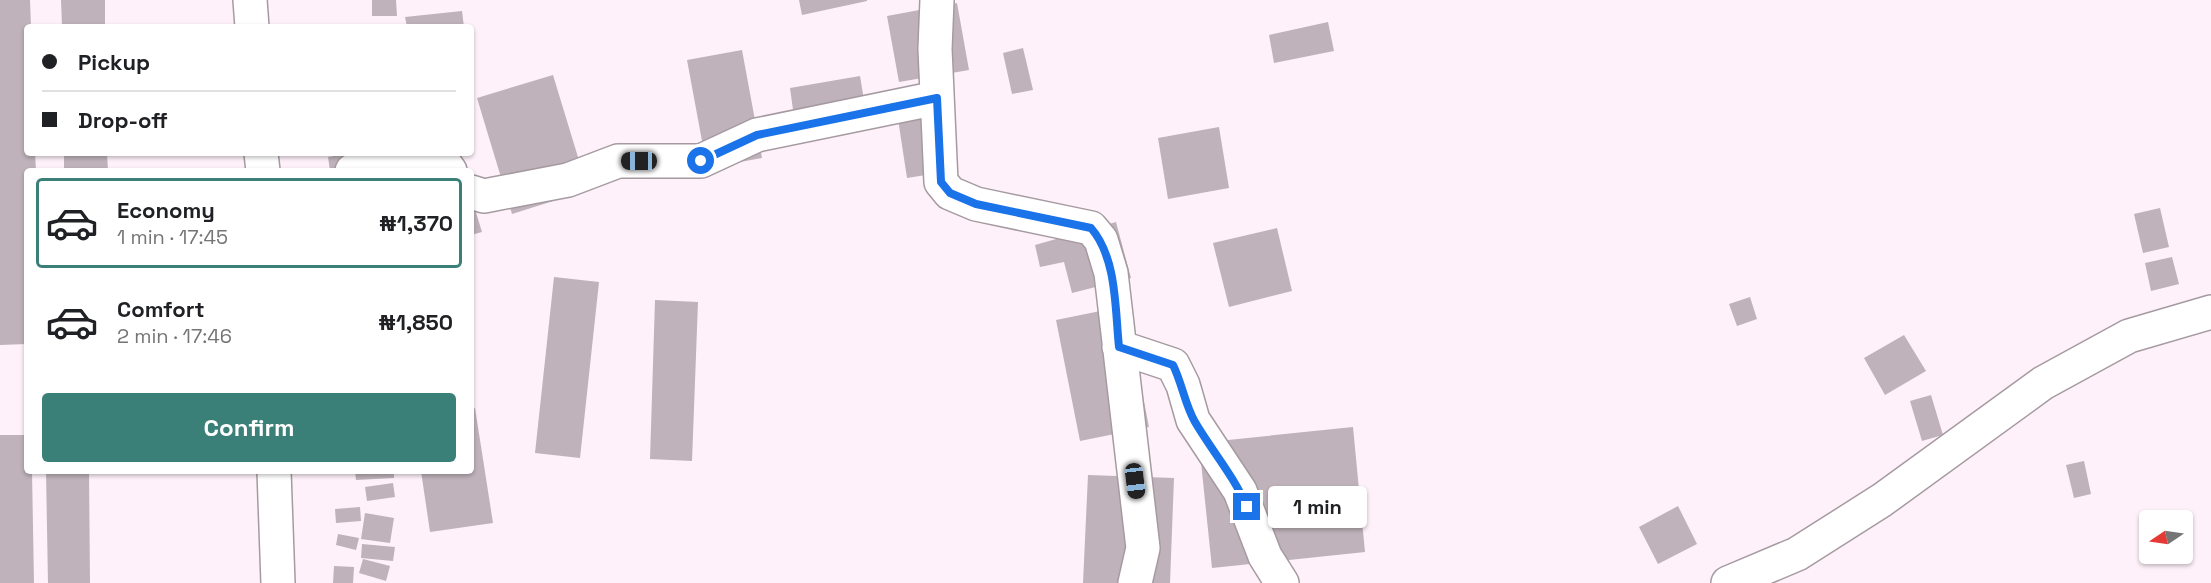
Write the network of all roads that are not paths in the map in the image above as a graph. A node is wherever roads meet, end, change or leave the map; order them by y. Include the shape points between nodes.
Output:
1 (250, 0) edge
2 (937, 0) edge
3 (252, 24) edge
4 (937, 98) junction
5 (363, 168) edge
6 (448, 168) edge
7 (474, 193) edge
8 (2211, 312) edge
9 (1119, 347) junction
10 (274, 474) edge
11 (278, 583) edge
12 (1135, 583) edge
13 (1282, 583) edge
14 (1728, 583) edge

1 - 3 street
2 - 4 street
4 - 7 street via 757,135 701,161 618,161 568,180 484,196
4 - 9 street via 941,182 950,193 976,204 1091,228 1101,240 1111,273
5 - 6 street via 390,161 445,164
8 - 14 street via 2128,336 2043,383 1882,500 1797,554
9 - 12 street via 1143,548
9 - 13 street via 1173,365 1193,420 1240,491 1265,556
10 - 11 street

